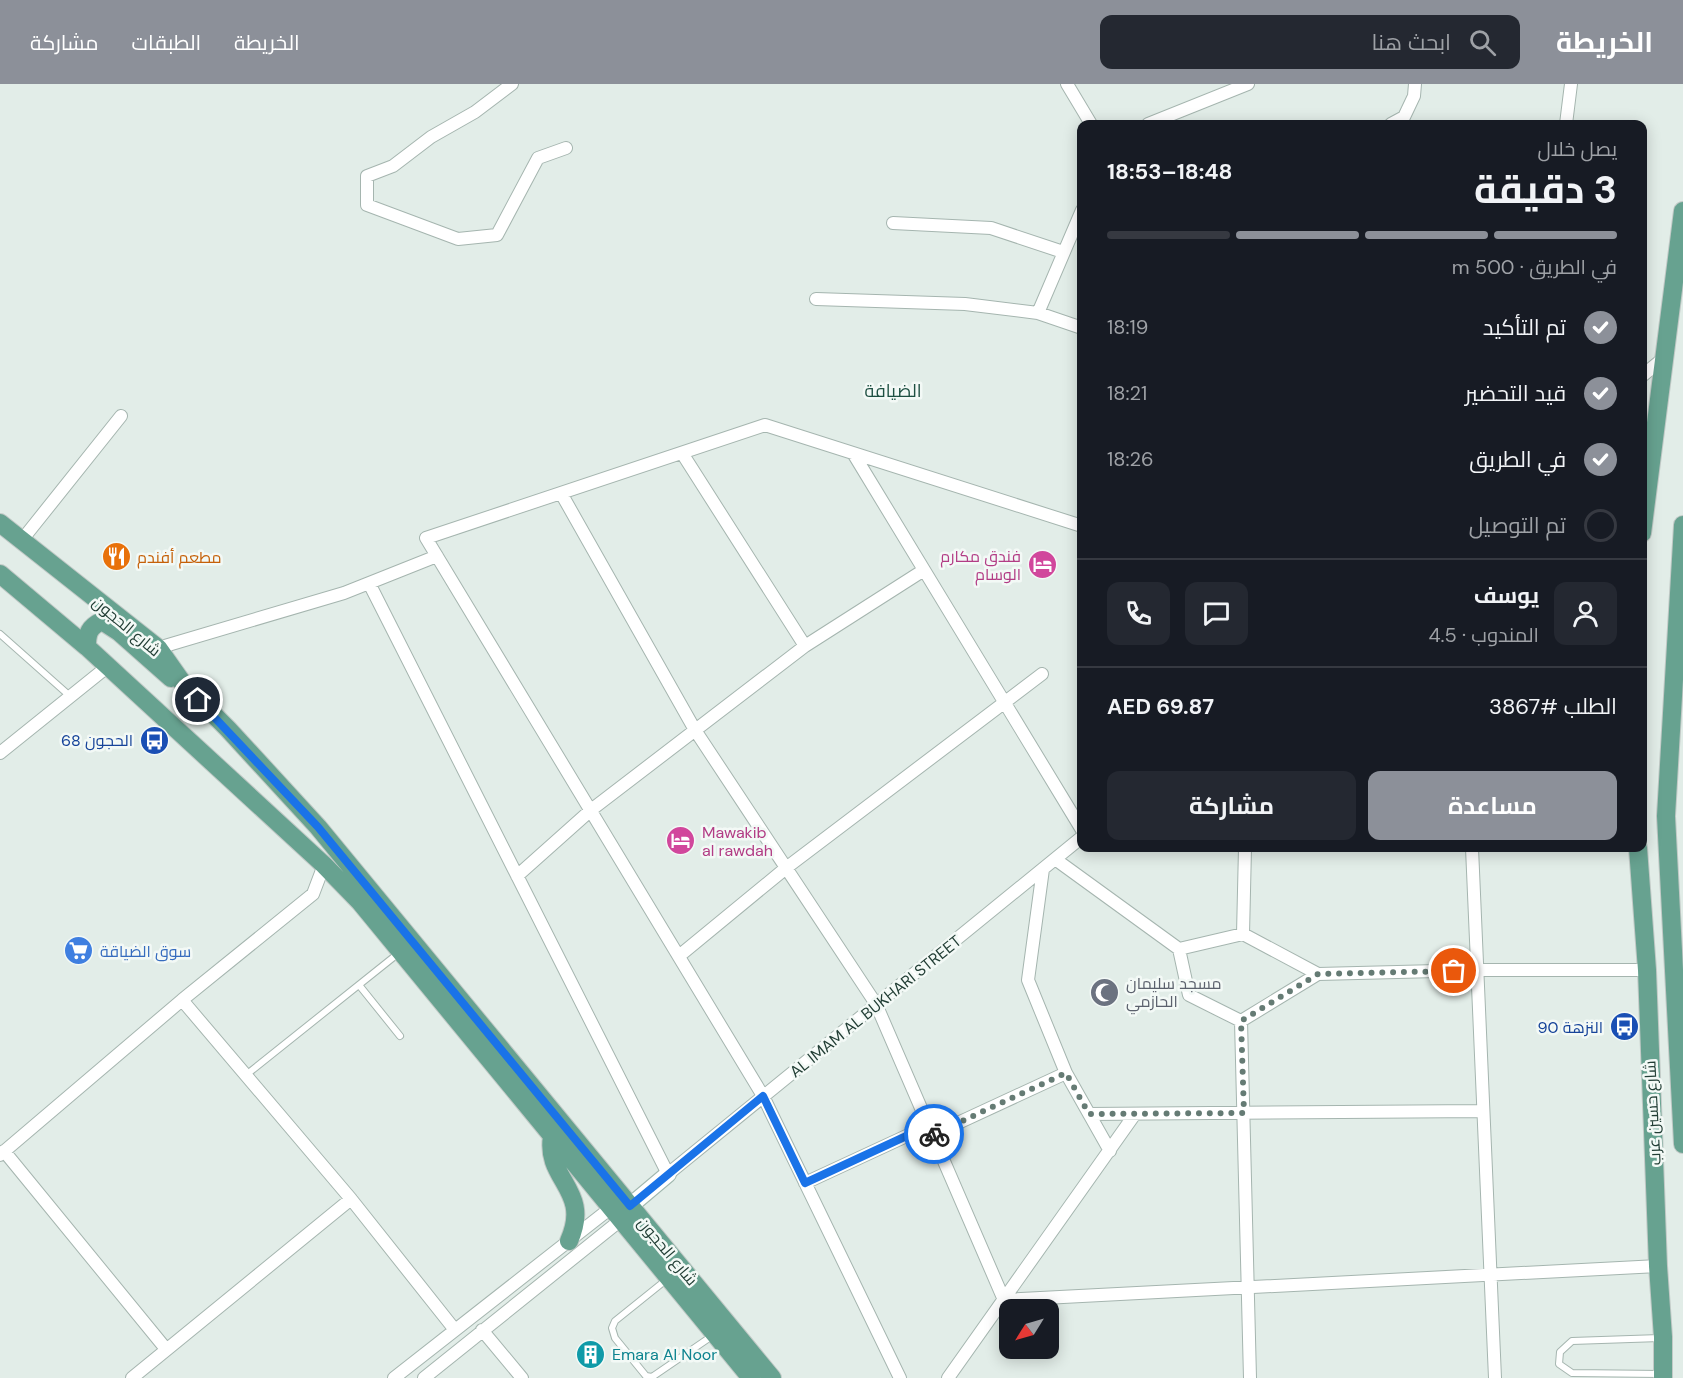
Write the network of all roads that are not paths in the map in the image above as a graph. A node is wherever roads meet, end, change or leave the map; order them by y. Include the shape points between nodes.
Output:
1 (512, 84) edge
2 (1067, 84) edge
3 (1248, 84) edge
4 (1415, 84) edge
5 (1571, 84) edge
6 (1089, 120) edge
7 (1158, 120) edge
8 (1398, 120) edge
9 (1566, 120) edge
10 (566, 148) dead end
11 (1683, 211) edge
12 (1077, 222) edge
13 (893, 223) dead end
14 (1064, 252) junction
15 (816, 299) dead end
16 (1038, 313) junction
17 (1077, 326) edge
18 (1664, 358) junction
19 (1647, 372) edge
20 (121, 416) dead end
21 (682, 453) junction
22 (853, 453) junction
23 (1647, 492) edge
24 (561, 493) junction
25 (0, 523) edge
26 (1077, 524) edge
27 (1683, 525) edge
28 (22, 540) junction
29 (438, 556) junction
30 (924, 570) junction
31 (0, 574) edge
32 (369, 583) junction
33 (0, 634) edge
34 (805, 646) junction
35 (87, 647) junction
36 (158, 648) junction
37 (107, 667) junction
38 (1042, 674) dead end
39 (184, 685) junction
40 (71, 697) junction
41 (1004, 701) junction
42 (695, 730) junction
43 (1677, 732) edge
44 (0, 753) edge
45 (591, 810) junction
46 (1077, 822) edge
47 (1077, 841) edge
48 (1245, 852) edge
49 (1472, 852) edge
50 (1638, 852) edge
51 (1055, 859) junction
52 (324, 865) junction
53 (786, 868) junction
54 (1043, 868) junction
55 (517, 876) junction
56 (1243, 934) junction
57 (1179, 949) junction
58 (400, 952) junction
59 (679, 956) junction
60 (1477, 970) junction
61 (1647, 970) junction
62 (1318, 974) junction
63 (359, 985) junction
64 (182, 1000) junction
65 (876, 1004) junction
66 (1241, 1021) junction
67 (400, 1036) dead end
68 (1066, 1073) junction
69 (246, 1075) junction
70 (763, 1096) junction
71 (1483, 1111) junction
72 (1244, 1113) junction
73 (1089, 1114) junction
74 (1136, 1114) junction
75 (930, 1130) junction
76 (552, 1137) junction
77 (1683, 1144) edge
78 (1110, 1151) junction
79 (2, 1153) edge
80 (668, 1174) junction
81 (805, 1183) junction
82 (351, 1199) junction
83 (621, 1211) junction
84 (569, 1240) junction
85 (1658, 1266) junction
86 (1490, 1274) junction
87 (669, 1277) junction
88 (1248, 1287) junction
89 (1004, 1299) edge
90 (1005, 1299) edge
91 (1023, 1299) edge
92 (999, 1307) edge
93 (455, 1330) junction
94 (482, 1330) junction
95 (715, 1334) junction
96 (1663, 1337) junction
97 (166, 1349) junction
98 (1663, 1376) edge
99 (132, 1378) edge
100 (394, 1378) edge
101 (424, 1378) edge
102 (522, 1378) edge
103 (751, 1378) edge
104 (772, 1378) edge
105 (900, 1378) edge
106 (948, 1378) edge
107 (1250, 1378) edge
108 (1495, 1378) edge

1 - 10 street via 393,166 367,176 367,206 458,239 497,235 538,158
2 - 6 street
3 - 7 street
4 - 8 street via 1414,96 1404,117
5 - 9 street
11 - 18 main road
12 - 14 street
13 - 14 street via 991,228
14 - 16 street
15 - 16 street via 965,304
16 - 17 street
18 - 19 street
18 - 23 main road
20 - 28 street
21 - 22 street via 765,425
21 - 24 street
21 - 34 street
22 - 26 street
22 - 30 street
24 - 29 street via 426,538
24 - 42 street
25 - 28 main road, شارع الحجون
27 - 43 main road, شارع حسين عرب
28 - 36 main road, شارع الحجون
29 - 32 street
29 - 45 street
30 - 34 street
30 - 41 street
31 - 35 main road, شارع الحجون
32 - 36 street
32 - 55 street
33 - 40 lane
34 - 42 street
35 - 37 main road, شارع الحجون
35 - 39 main road via 91,626 102,621 166,675
36 - 39 main road, شارع الحجون
37 - 40 street
37 - 52 main road, شارع الحجون
38 - 41 street
39 - 83 main road, شارع الحجون via 318,827
40 - 44 street
41 - 46 street
41 - 53 street
42 - 45 street
42 - 53 street
43 - 77 main road, شارع حسين عرب via 1666,816
45 - 55 street
45 - 59 street
47 - 51 street, AL IMAM AL BUKHARI STREET
48 - 56 street
49 - 60 street
50 - 61 main road, شارع حسين عرب
51 - 54 street, AL IMAM AL BUKHARI STREET
51 - 57 street
52 - 58 main road, شارع الحجون
52 - 64 street via 313,894
53 - 59 street
53 - 65 street
54 - 65 street, AL IMAM AL BUKHARI STREET
54 - 68 street via 1028,980
55 - 80 street
56 - 57 street
56 - 62 street
57 - 66 street via 1189,995
58 - 63 lane
58 - 76 main road, شارع الحجون
59 - 70 street
60 - 61 street
60 - 62 street
60 - 71 street
61 - 85 main road, شارع حسين عرب
62 - 66 street
63 - 67 lane
63 - 69 lane
64 - 69 street
64 - 79 street
65 - 70 street, AL IMAM AL BUKHARI STREET
65 - 75 street
66 - 72 street
68 - 73 street
68 - 75 street
69 - 82 street
70 - 80 street, AL IMAM AL BUKHARI STREET
70 - 81 street
71 - 72 street
71 - 86 street
72 - 74 street
72 - 88 street
73 - 74 street
73 - 78 street
74 - 78 street
75 - 81 street
75 - 89 street
76 - 83 main road, شارع الحجون
76 - 84 main road via 553,1161 575,1205 575,1223
78 - 90 street
79 - 97 street
80 - 83 street
81 - 105 street
82 - 93 street
82 - 97 street
83 - 84 street
83 - 87 main road, شارع الحجون
83 - 94 street
83 - 104 main road, شارع الحجون
84 - 93 street
85 - 86 street
85 - 96 main road, شارع حسين عرب
86 - 88 street
86 - 108 street
87 - 95 main road, شارع الحجون
87 - 95 lane via 615,1321 615,1338 646,1376 652,1377
88 - 91 street
88 - 107 street
92 - 106 street
93 - 100 street
94 - 101 street
94 - 102 street
95 - 103 main road, شارع الحجون
96 - 98 main road, شارع حسين عرب
96 - 98 lane via 1572,1341 1560,1352 1559,1364 1572,1372
97 - 99 street

